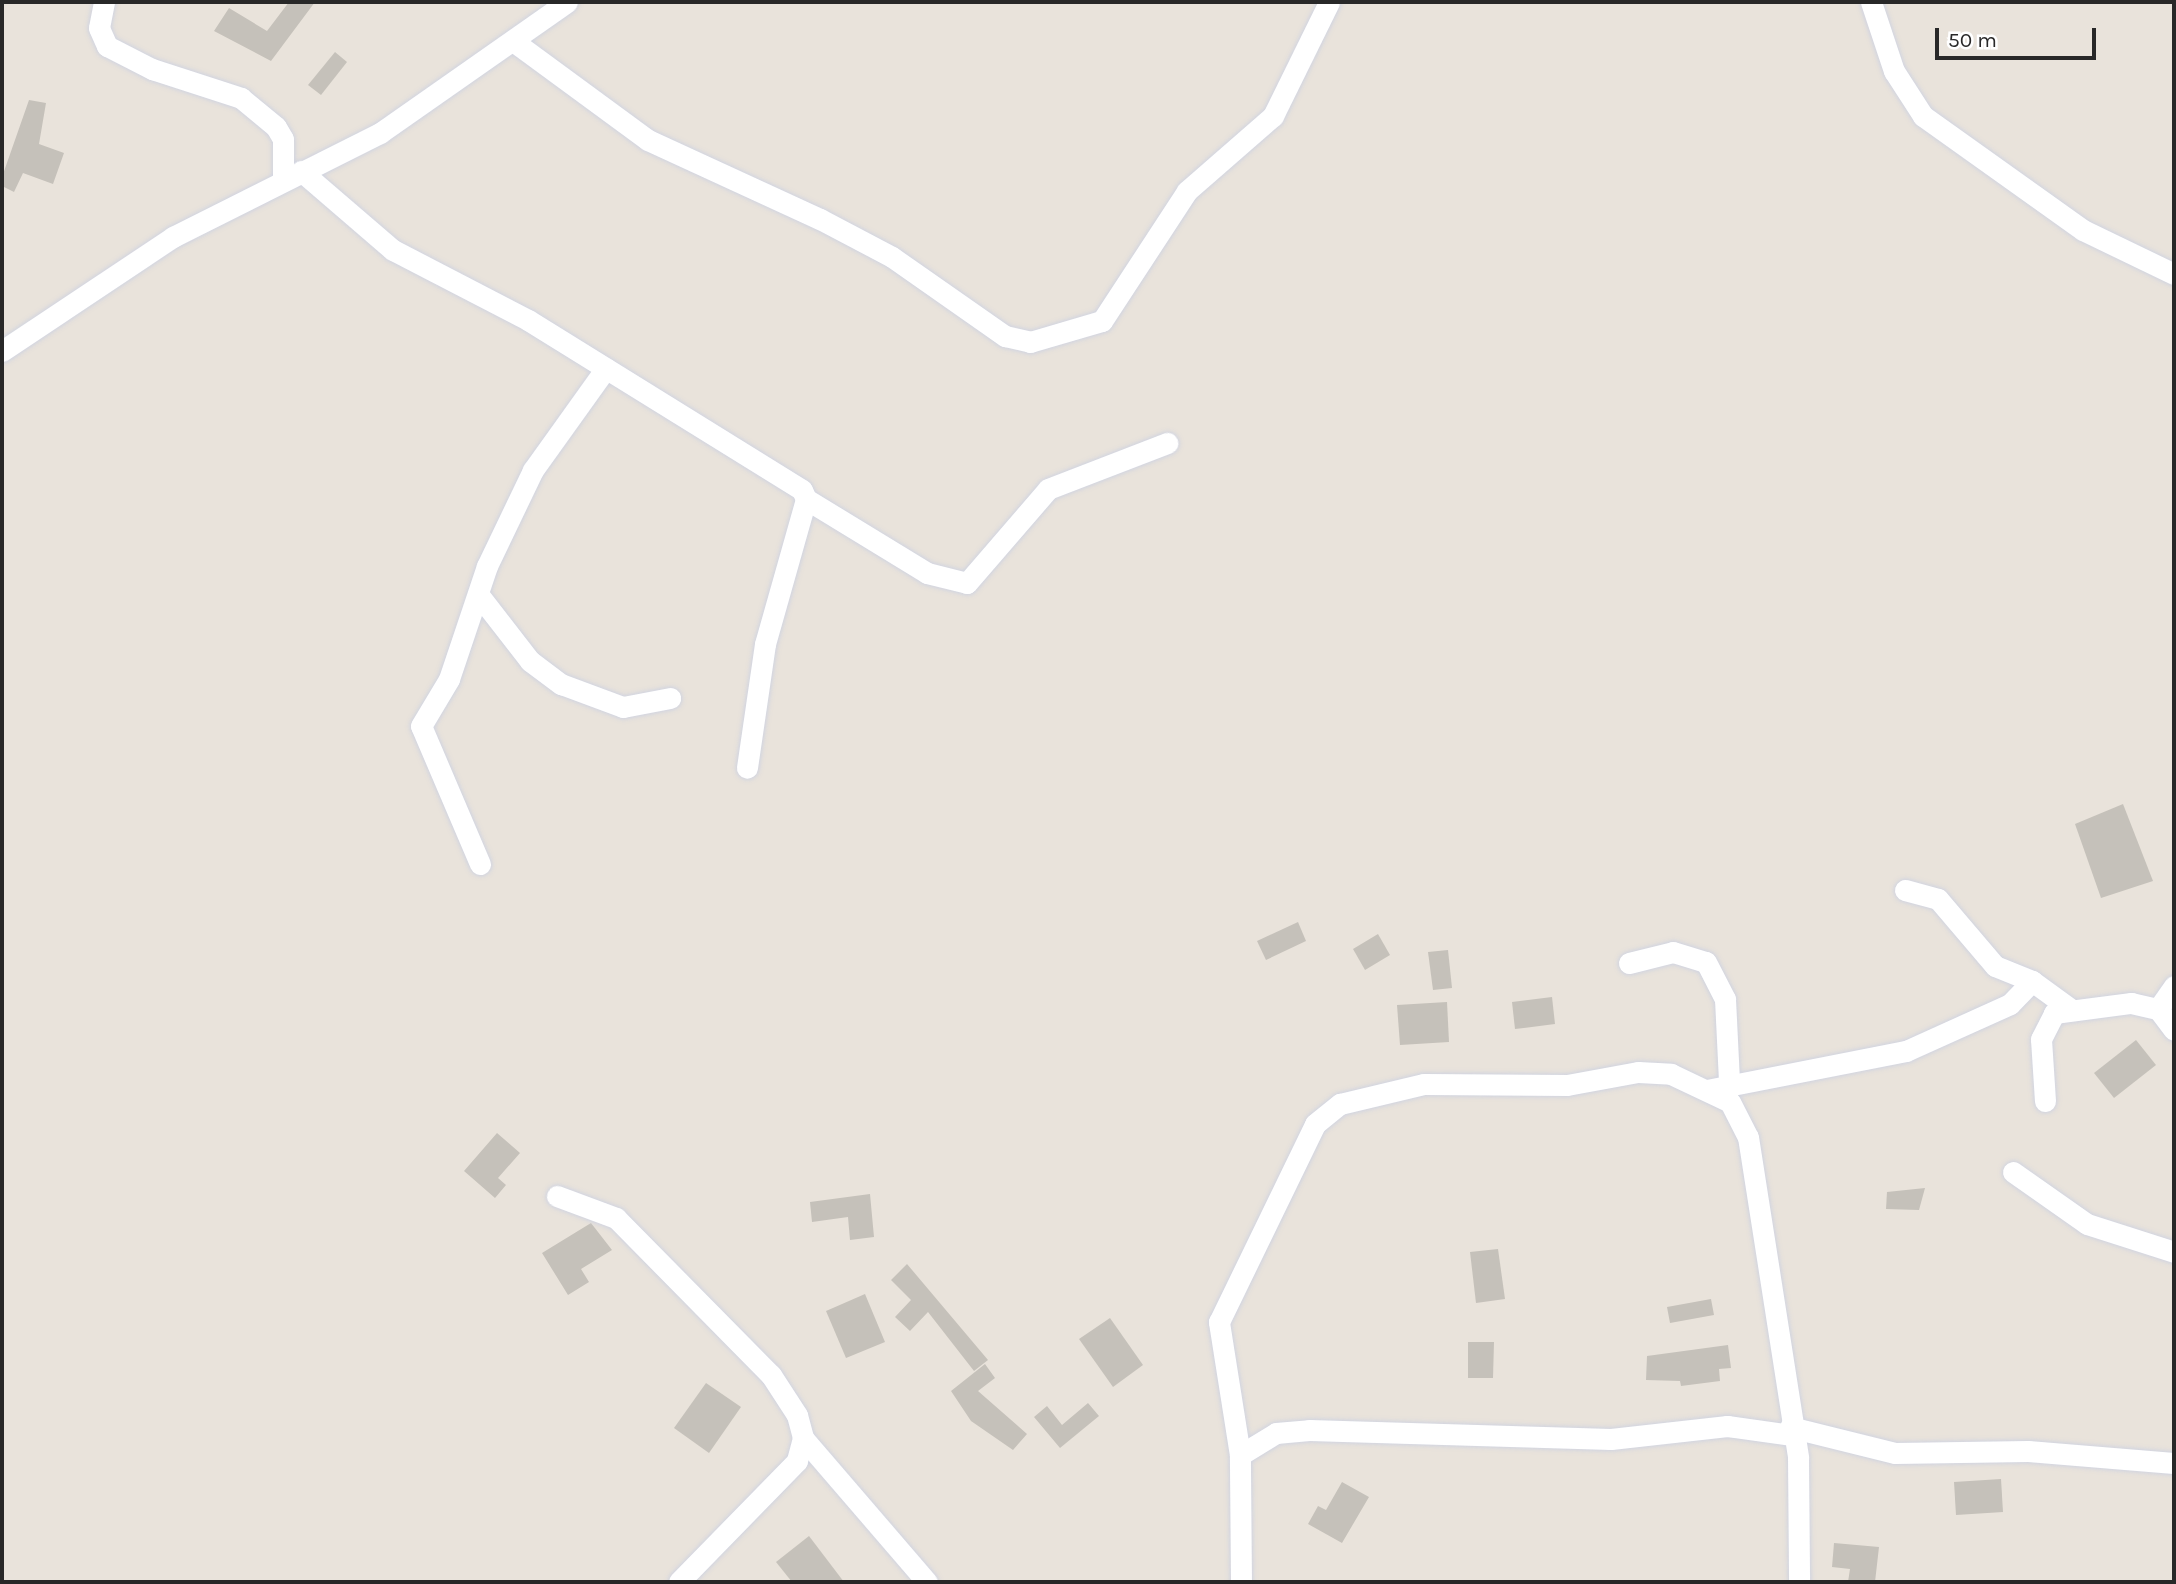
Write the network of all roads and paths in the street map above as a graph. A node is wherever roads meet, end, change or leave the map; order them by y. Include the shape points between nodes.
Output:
1 (104, 2) edge
2 (567, 2) edge
3 (1329, 2) edge
4 (1871, 2) edge
5 (513, 41) junction
6 (292, 176) junction
7 (2174, 274) edge
8 (5, 342) edge
9 (606, 368) junction
10 (1167, 443) dead end
11 (806, 499) junction
12 (478, 594) junction
13 (670, 698) dead end
14 (747, 768) dead end
15 (480, 864) dead end
16 (1905, 890) dead end
17 (1629, 963) dead end
18 (2032, 981) junction
19 (2174, 986) edge
20 (2069, 1008) junction
21 (2158, 1009) junction
22 (2174, 1030) edge
23 (1729, 1081) junction
24 (1707, 1090) junction
25 (2045, 1101) dead end
26 (2013, 1172) dead end
27 (557, 1196) dead end
28 (2174, 1252) edge
29 (1791, 1431) junction
30 (803, 1438) junction
31 (1240, 1455) junction
32 (2174, 1462) edge
33 (679, 1582) edge
34 (927, 1582) edge
35 (1241, 1582) edge
36 (1799, 1582) edge

1 - 6 street via 99,28 107,46 152,69 241,98 276,127
2 - 5 street
3 - 5 street via 1273,116 1187,191 1102,321 1030,342 1005,336 891,257 820,219 648,140
4 - 7 street via 1895,71 1923,116 2083,230
5 - 6 street via 380,133
6 - 8 street via 173,237 107,285
6 - 9 street via 382,243
9 - 11 street via 793,480
9 - 12 street via 533,470
10 - 11 street via 1048,489 967,583 927,573
11 - 14 street via 765,644
12 - 13 street via 530,661 561,684 623,707
12 - 15 street via 449,679 421,726
16 - 18 street via 1938,899 1995,966
17 - 23 street via 1673,952 1706,961 1725,999
18 - 20 street
18 - 23 street via 2010,1003 1906,1051
19 - 21 street
20 - 21 street via 2131,1003
20 - 25 street via 2044,1023
21 - 22 street
23 - 24 street
24 - 29 street via 1730,1102 1748,1137
24 - 31 street via 1671,1074 1638,1072 1567,1085 1424,1084 1356,1098 1326,1113 1300,1148 1269,1225 1219,1322
26 - 28 street via 2087,1224
27 - 30 street via 616,1218 664,1264 771,1375 797,1415
29 - 31 street via 1727,1426 1611,1439 1309,1430 1276,1433
29 - 32 street via 1895,1453 2028,1451
29 - 36 street via 1801,1497
30 - 33 street via 780,1485
30 - 34 street
31 - 35 street

